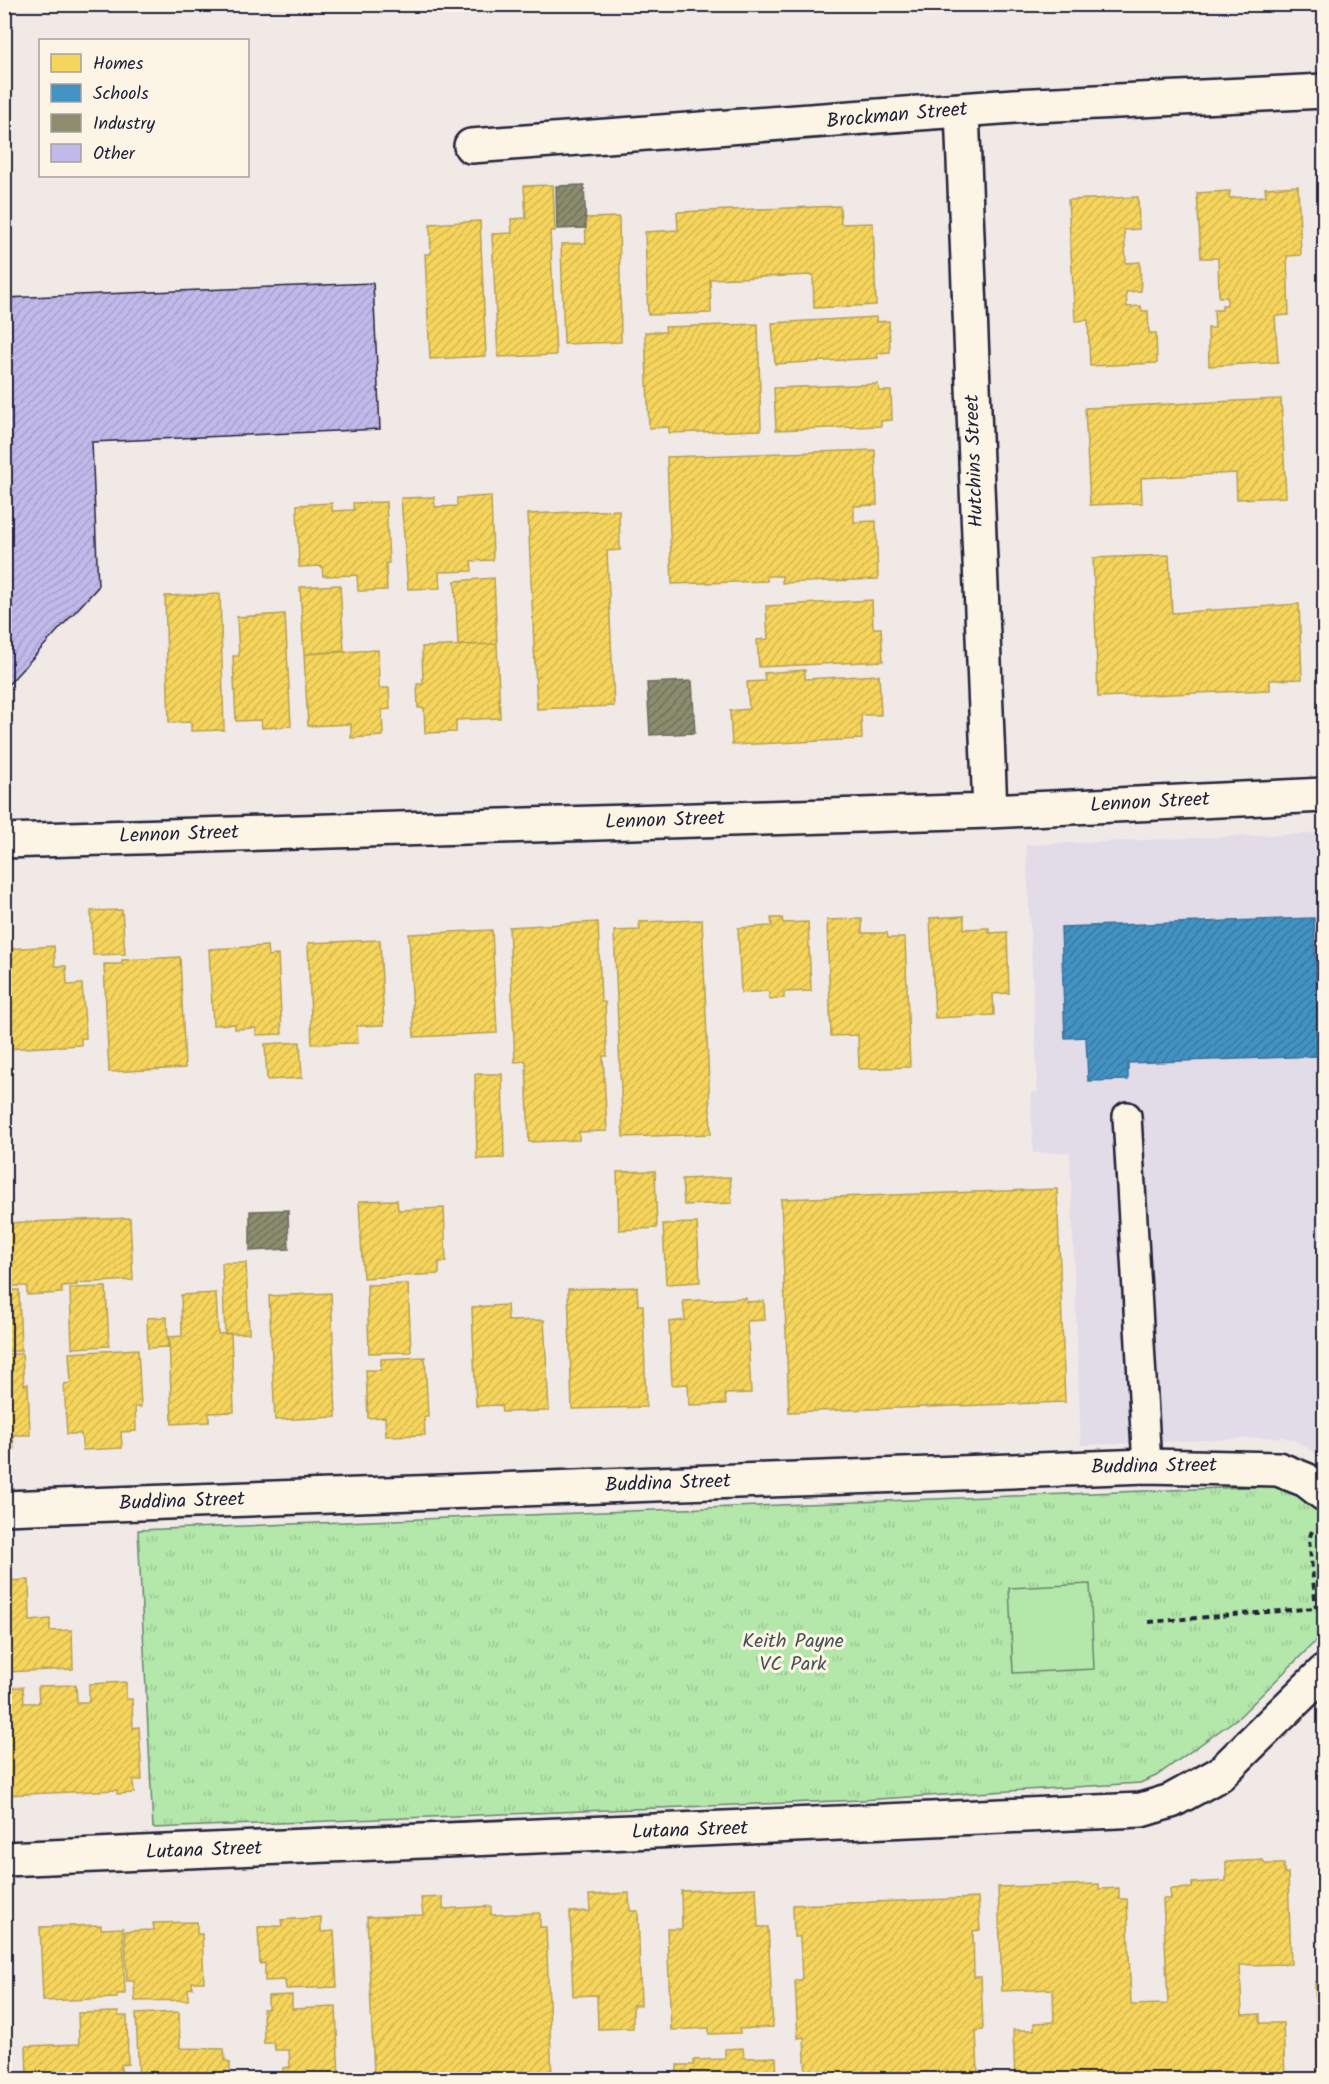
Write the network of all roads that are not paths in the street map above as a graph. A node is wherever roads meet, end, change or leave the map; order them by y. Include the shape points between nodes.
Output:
1 (1324, 91) edge
2 (962, 111) junction
3 (471, 146) dead end
4 (1324, 795) edge
5 (990, 811) junction
6 (4, 841) edge
7 (1127, 1116) dead end
8 (1147, 1466) junction
9 (4, 1508) edge
10 (1321, 1508) edge
11 (1324, 1672) edge
12 (4, 1859) edge

1 - 2 street, Brockman Street
2 - 3 street, Brockman Street
2 - 5 street, Hutchins Street
4 - 5 street, Lennon Street
5 - 6 street, Lennon Street
7 - 8 lane
8 - 9 street, Buddina Street
8 - 10 street, Buddina Street via 1278,1469 1306,1480
11 - 12 street, Lutana Street via 1220,1773 1171,1801 1140,1810

